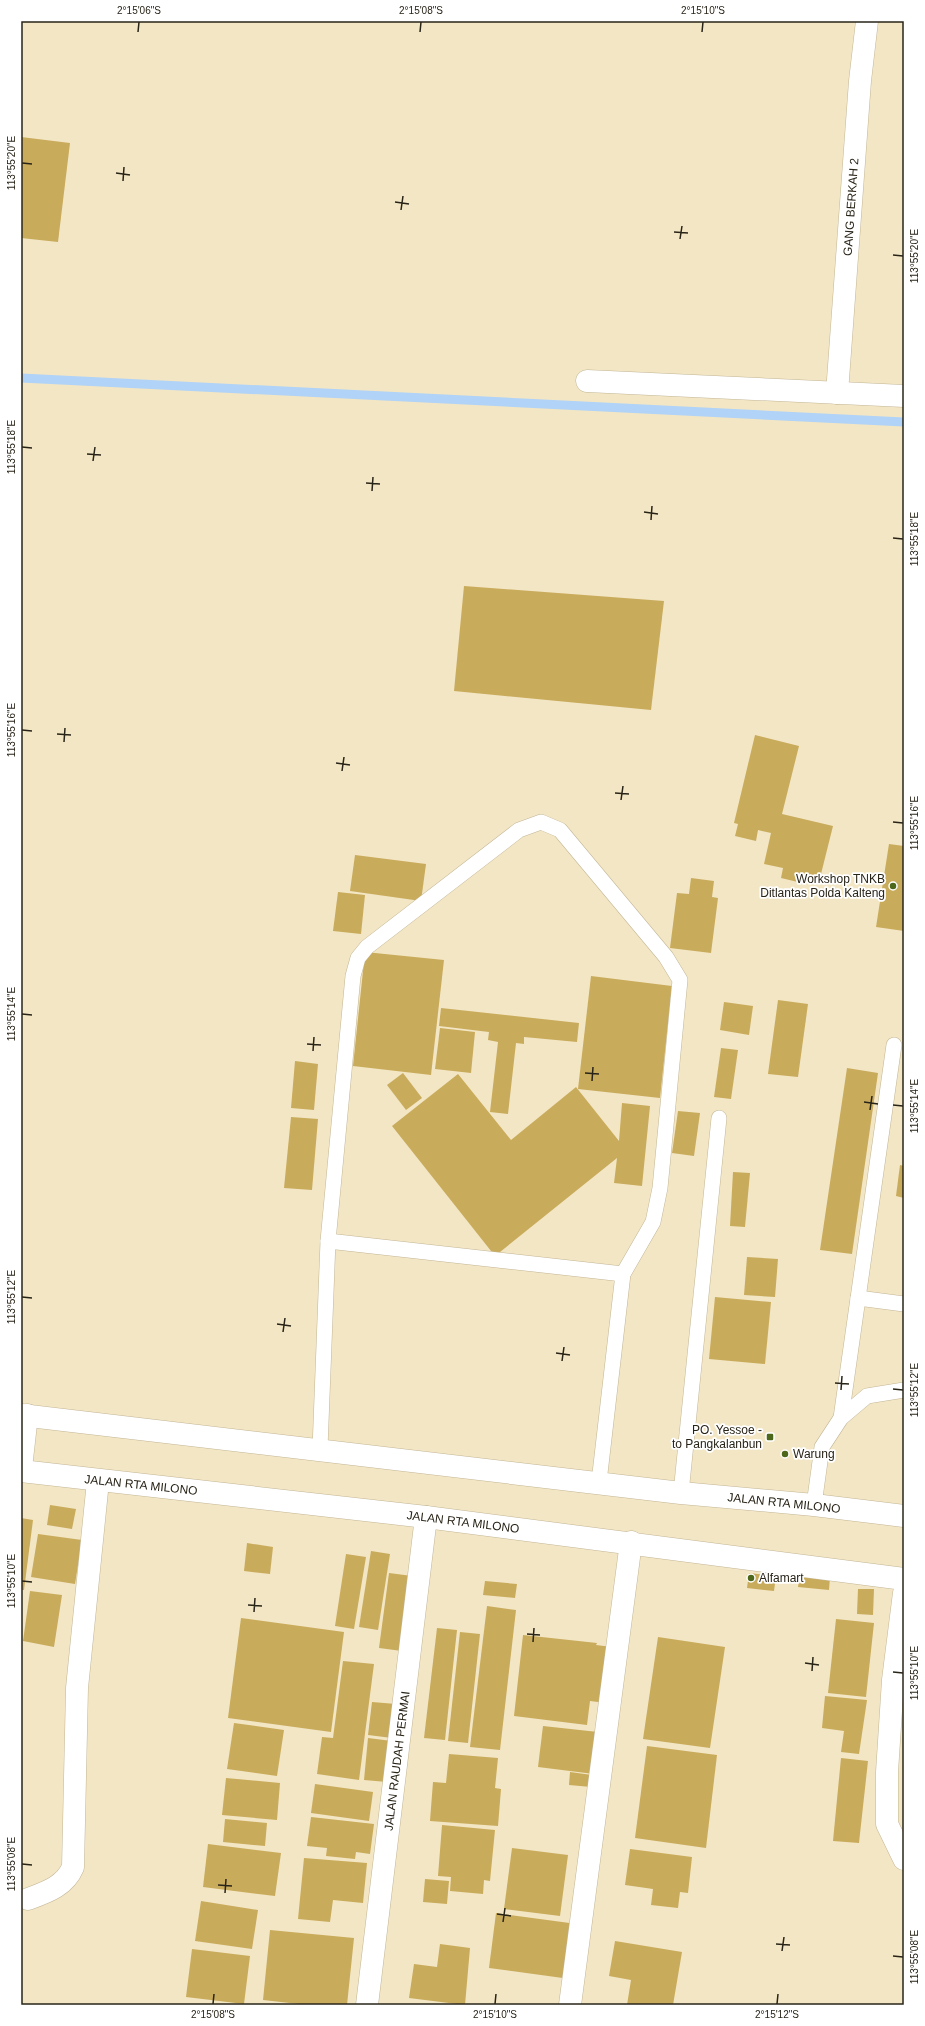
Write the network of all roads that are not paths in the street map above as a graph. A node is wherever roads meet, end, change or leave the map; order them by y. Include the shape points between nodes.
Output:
1 (867, 21) edge
2 (587, 382) dead end
3 (837, 393) junction
4 (904, 396) edge
5 (894, 1045) dead end
6 (719, 1118) dead end
7 (328, 1241) junction
8 (623, 1274) junction
9 (858, 1298) junction
10 (904, 1304) edge
11 (904, 1390) edge
12 (24, 1415) edge
13 (842, 1418) junction
14 (320, 1449) junction
15 (21, 1469) edge
16 (98, 1481) junction
17 (599, 1482) junction
18 (681, 1493) junction
19 (814, 1505) junction
20 (904, 1516) edge
21 (426, 1517) junction
22 (631, 1542) junction
23 (904, 1579) edge
24 (904, 1593) edge
25 (904, 1859) edge
26 (28, 1899) dead end
27 (367, 2005) edge
28 (570, 2005) edge

1 - 3 main road, GANG BERKAH 2 via 860,81
2 - 3 main road
3 - 4 main road
5 - 9 lane
6 - 18 lane
7 - 8 lane
7 - 8 lane via 353,976 358,958 367,947 519,830 541,822 560,830 666,957 680,980 660,1188 653,1222
7 - 14 lane
8 - 17 lane
9 - 10 lane
9 - 13 lane
11 - 13 lane via 867,1396
12 - 14 main road, JALAN RTA MILONO
12 - 15 main road
13 - 19 lane via 822,1447
14 - 17 main road, JALAN RTA MILONO
15 - 16 main road, JALAN RTA MILONO
16 - 21 main road, JALAN RTA MILONO
16 - 26 main road via 78,1688 73,1866 69,1876 54,1889
17 - 18 main road, JALAN RTA MILONO
18 - 19 main road, JALAN RTA MILONO
19 - 20 main road, JALAN RTA MILONO
21 - 22 main road, JALAN RTA MILONO
21 - 27 main road, JALAN RAUDAH PERMAI
22 - 23 main road, JALAN RTA MILONO
22 - 28 main road
24 - 25 main road via 893,1680 887,1772 887,1824

